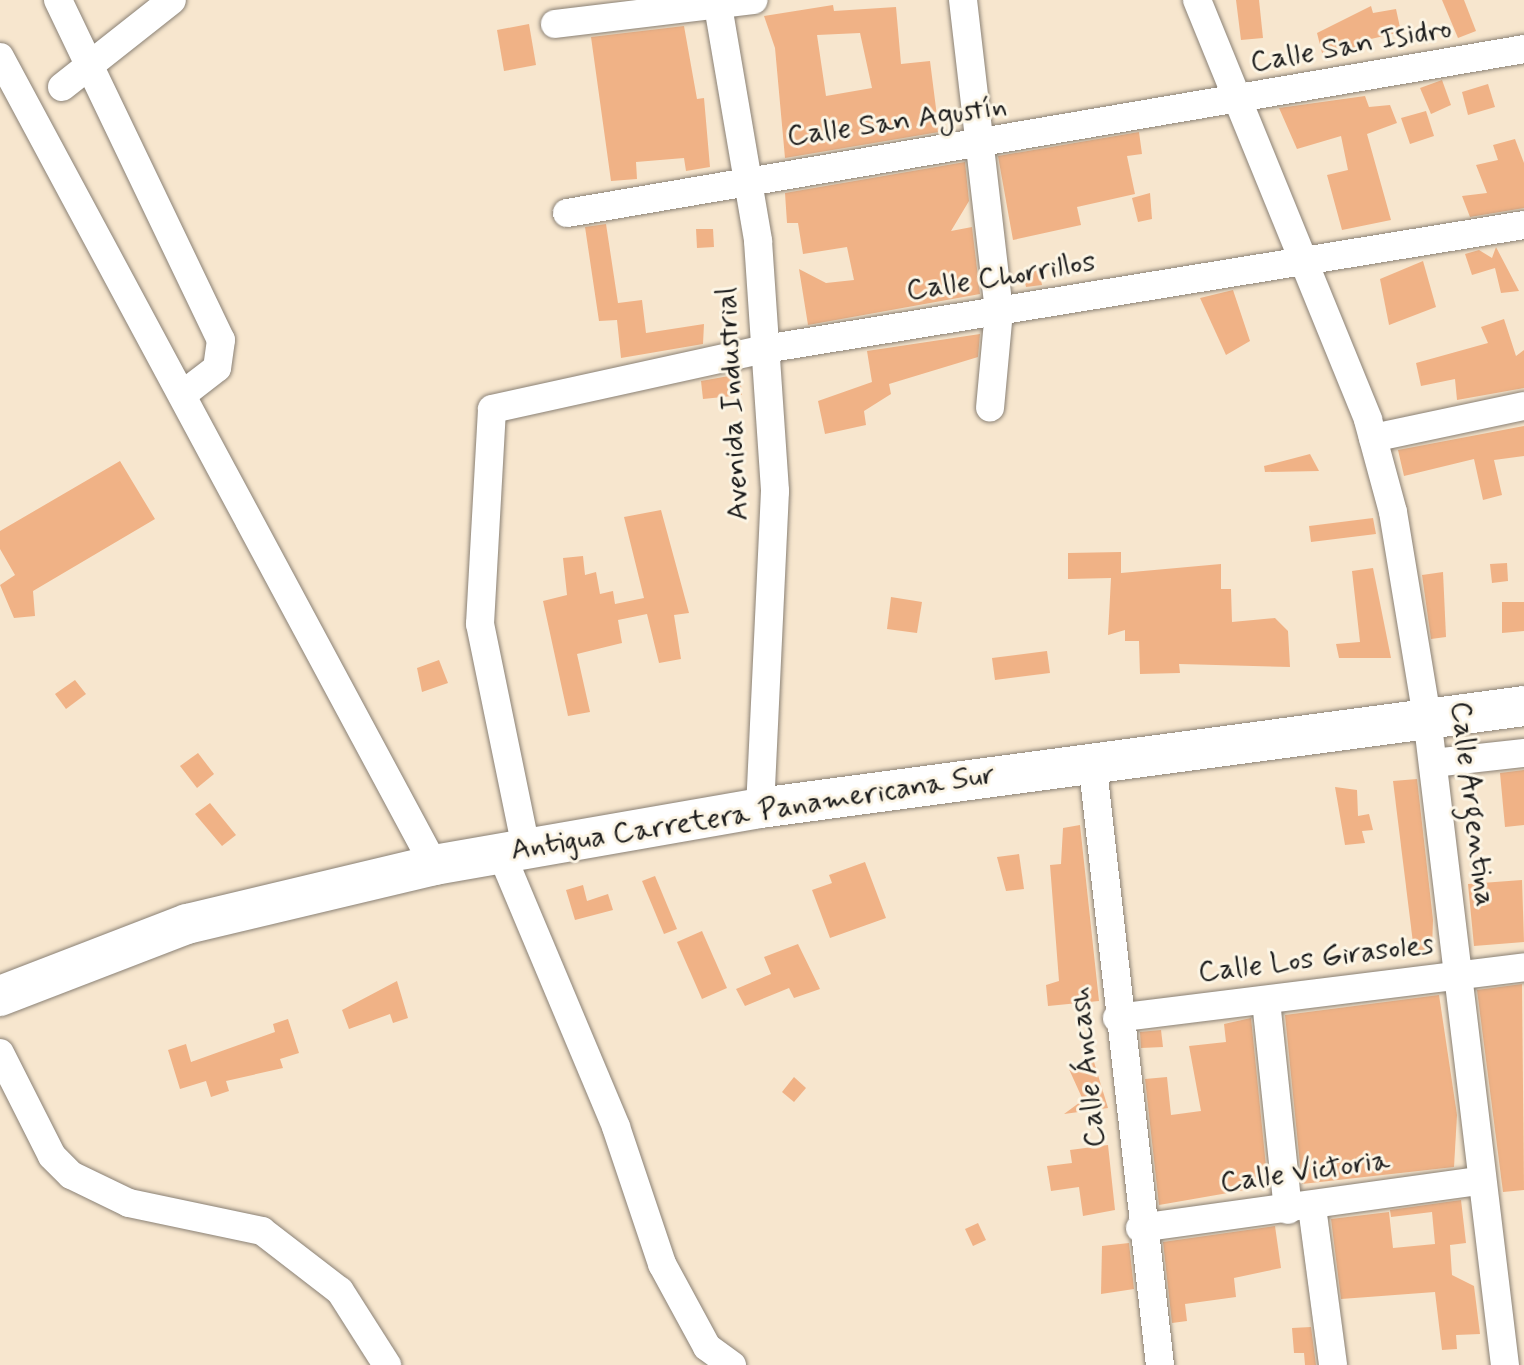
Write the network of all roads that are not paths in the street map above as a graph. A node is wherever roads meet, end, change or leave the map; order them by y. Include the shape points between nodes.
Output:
1 (58, 0) edge
2 (172, 0) edge
3 (754, 0) edge
4 (963, 0) edge
5 (1197, 0) edge
6 (717, 2) edge
7 (555, 24) dead end
8 (1524, 49) edge
9 (0, 57) edge
10 (89, 66) junction
11 (62, 87) dead end
12 (1238, 102) junction
13 (975, 145) junction
14 (746, 178) junction
15 (567, 213) dead end
16 (1524, 225) edge
17 (1308, 264) junction
18 (999, 311) junction
19 (765, 349) junction
20 (182, 395) junction
21 (1524, 406) edge
22 (990, 408) dead end
23 (1373, 438) junction
24 (1524, 706) edge
25 (1427, 717) junction
26 (1524, 753) edge
27 (1092, 760) junction
28 (1433, 763) junction
29 (760, 808) junction
30 (514, 850) junction
31 (434, 865) junction
32 (1524, 967) edge
33 (1459, 975) junction
34 (0, 996) edge
35 (1266, 1001) junction
36 (1117, 1018) junction
37 (0, 1053) edge
38 (1478, 1181) junction
39 (1300, 1209) junction
40 (1140, 1228) junction
41 (1511, 1286) edge
42 (387, 1365) edge
43 (732, 1365) edge
44 (1160, 1365) edge
45 (1333, 1365) edge
46 (1505, 1365) edge

1 - 10 street
2 - 10 street
3 - 6 street
4 - 13 street
5 - 12 street, Calle Argentina
6 - 7 street
6 - 14 street, Avenida Industrial
8 - 12 street, Calle San Isidro
9 - 20 street
10 - 11 street
10 - 20 street via 221,340 217,368
12 - 13 street, Calle San Agustín
12 - 17 street, Calle Argentina
13 - 14 street, Calle San Agustín
13 - 18 street
14 - 15 street, Calle San Agustín
14 - 19 street, Avenida Industrial
16 - 17 street, Calle Chorrillos
17 - 18 street, Calle Chorrillos
17 - 23 street, Calle Argentina
18 - 19 street, Calle Chorrillos
18 - 22 street
19 - 29 street, Avenida Industrial via 775,491
19 - 30 street, Calle Chorrillos via 492,409 480,624
20 - 31 street
21 - 23 street
23 - 25 street, Calle Argentina
24 - 25 highway, Antigua Carretera Panamericana Sur
25 - 27 highway, Antigua Carretera Panamericana Sur
25 - 28 street, Calle Argentina
26 - 28 street
27 - 29 highway, Antigua Carretera Panamericana Sur
27 - 36 street, Calle Áncash
28 - 33 street, Calle Argentina
29 - 30 highway, Antigua Carretera Panamericana Sur
30 - 31 highway, Antigua Carretera Panamericana Sur
30 - 43 street via 662,1264 707,1347
31 - 34 highway, Antigua Carretera Panamericana Sur via 187,924
32 - 33 street, Calle Los Girasoles
33 - 35 street, Calle Los Girasoles
33 - 38 street, Calle Argentina
35 - 36 street, Calle Los Girasoles
35 - 39 street
36 - 40 street, Calle Áncash
37 - 42 street via 52,1156 71,1175 129,1203 262,1231 340,1291
38 - 39 street, Calle Victoria
38 - 41 street, Calle Argentina
39 - 40 street, Calle Victoria
39 - 45 street
40 - 44 street, Calle Áncash
41 - 46 street, Calle Argentina

